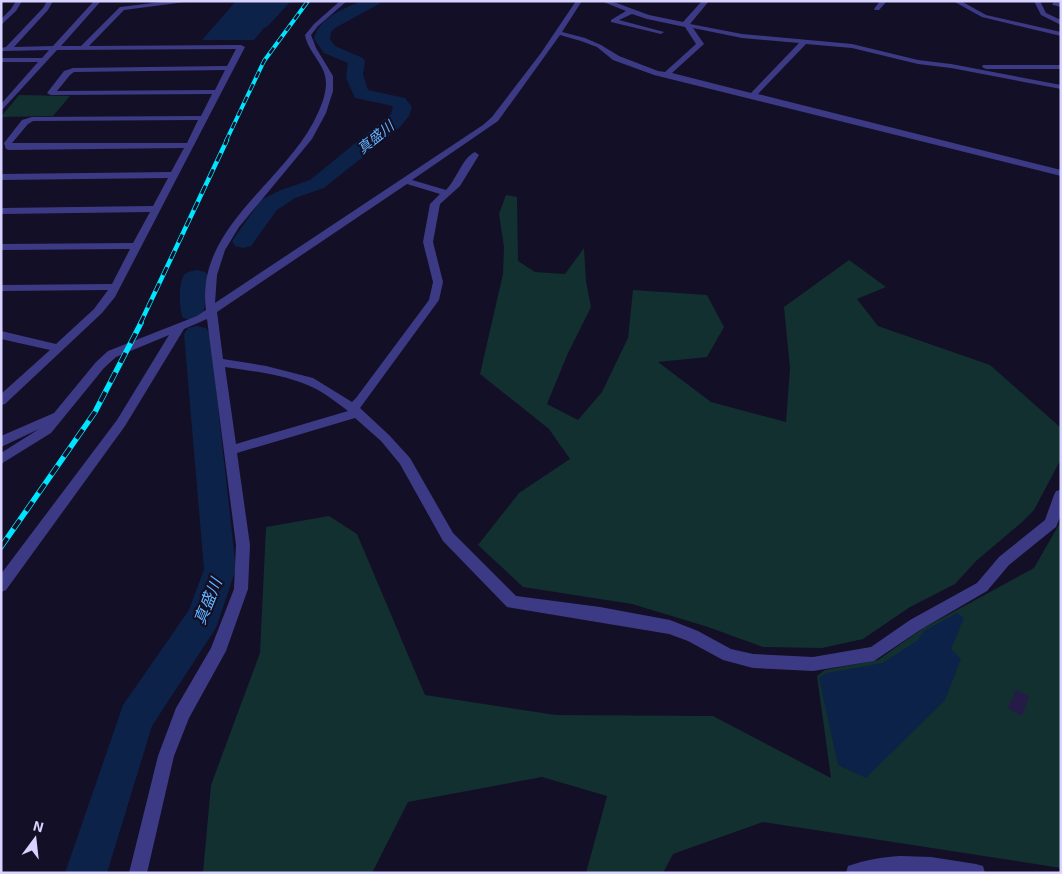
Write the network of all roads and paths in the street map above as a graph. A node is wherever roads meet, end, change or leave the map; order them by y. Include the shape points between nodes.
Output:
1 (19, 1) edge
2 (50, 1) edge
3 (98, 1) edge
4 (114, 1) edge
5 (190, 1) edge
6 (344, 1) edge
7 (579, 1) edge
8 (604, 1) edge
9 (706, 1) edge
10 (884, 1) edge
11 (956, 1) edge
12 (1037, 1) edge
13 (122, 8) junction
14 (877, 9) dead end
15 (630, 12) junction
16 (1, 23) edge
17 (1061, 23) edge
18 (688, 25) junction
19 (661, 32) dead end
20 (558, 34) junction
21 (1061, 34) edge
22 (803, 43) junction
23 (55, 48) junction
24 (83, 48) junction
25 (5, 49) edge
26 (1, 60) edge
27 (45, 60) junction
28 (1061, 67) edge
29 (230, 68) junction
30 (975, 70) junction
31 (667, 74) junction
32 (1061, 88) edge
33 (218, 92) junction
34 (752, 96) junction
35 (1, 109) edge
36 (205, 118) junction
37 (190, 145) junction
38 (475, 155) dead end
39 (1061, 173) edge
40 (174, 175) junction
41 (1, 177) edge
42 (405, 181) junction
43 (448, 193) junction
44 (156, 209) junction
45 (1, 211) edge
46 (137, 246) junction
47 (1, 247) edge
48 (115, 287) junction
49 (1, 288) edge
50 (212, 311) junction
51 (179, 328) junction
52 (1, 334) edge
53 (59, 348) junction
54 (217, 362) junction
55 (1, 401) edge
56 (354, 411) junction
57 (58, 416) junction
58 (1, 442) edge
59 (231, 450) junction
60 (1, 459) edge
61 (1061, 495) edge
62 (1, 586) edge
63 (138, 873) edge
64 (855, 873) edge
65 (976, 873) edge

1 - 16 street
2 - 25 street via 46,9
3 - 23 street
4 - 13 street
5 - 13 street
6 - 50 street via 311,29 308,36 326,68 330,83 315,130 223,245 209,289
7 - 20 street
8 - 15 street
9 - 18 street via 686,23
10 - 14 street
11 - 21 street via 984,16
12 - 17 street via 1043,14
13 - 24 street
15 - 18 street
15 - 19 street via 613,21
18 - 22 street
18 - 31 street via 700,44
20 - 31 street via 590,42 616,58
20 - 42 street via 495,119
22 - 30 street via 852,46 918,62
22 - 34 street
23 - 24 street
23 - 25 street
23 - 27 street
24 - 29 street via 241,47
26 - 27 street
27 - 35 street
28 - 30 street via 986,67
29 - 33 street
29 - 33 street via 72,70 51,93
30 - 32 street
31 - 34 street
33 - 36 street
34 - 39 street
36 - 37 street
36 - 37 street via 32,119 25,122 8,143 9,147
37 - 40 street
38 - 43 street
40 - 41 street
40 - 44 street
42 - 43 street
42 - 50 street
43 - 56 street via 435,204 428,242 438,282 434,300
44 - 45 street
44 - 46 street
46 - 47 street
46 - 48 street
48 - 49 street
48 - 53 street via 104,305
50 - 51 street
50 - 54 street
51 - 57 street via 112,354
51 - 62 street via 120,423
52 - 53 street
53 - 55 street
54 - 56 street via 309,381
54 - 59 street
56 - 59 street
56 - 61 street via 405,461 448,538 512,602 670,627 728,655 753,661 813,664 874,654 915,625 982,587 1004,561 1051,523
57 - 58 street
57 - 60 street via 47,430
59 - 63 street via 243,545 241,589 218,651 182,714 166,756
64 - 65 street via 866,869 918,865

